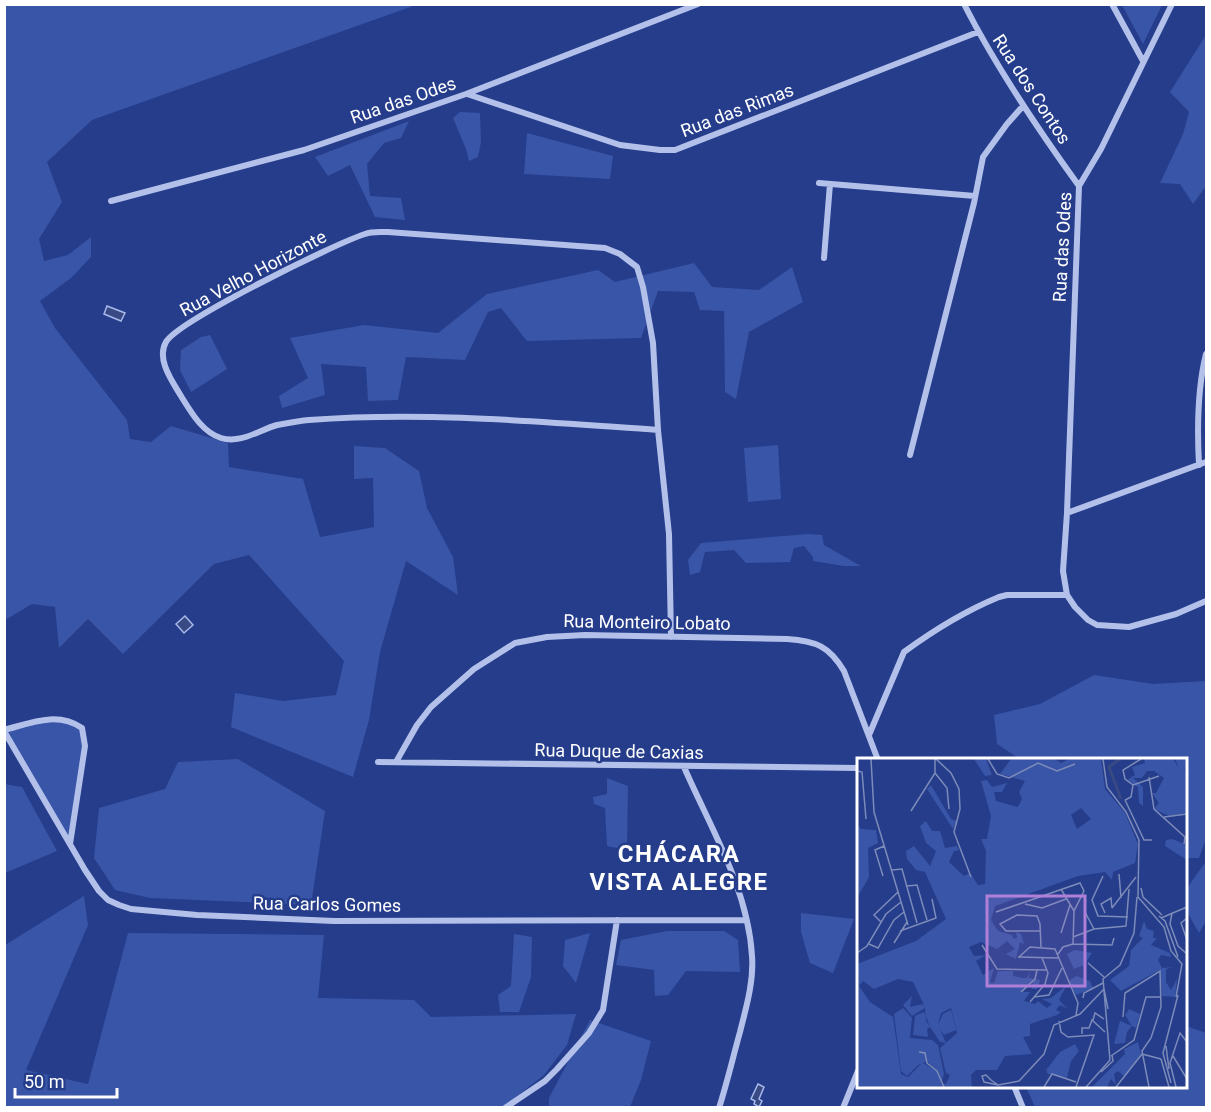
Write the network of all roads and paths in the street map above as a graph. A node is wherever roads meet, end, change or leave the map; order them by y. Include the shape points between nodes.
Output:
1 (698, 4) edge
2 (964, 4) edge
3 (1112, 4) edge
4 (1172, 4) edge
5 (978, 32) junction
6 (1143, 61) junction
7 (466, 94) junction
8 (1023, 106) junction
9 (819, 183) dead end
10 (830, 184) junction
11 (1079, 186) junction
12 (975, 196) junction
13 (111, 201) dead end
14 (824, 258) dead end
15 (1206, 354) edge
16 (658, 430) junction
17 (910, 455) dead end
18 (1206, 462) edge
19 (1199, 465) junction
20 (1067, 513) junction
21 (1067, 595) junction
22 (1206, 601) edge
23 (671, 637) junction
24 (4, 730) edge
25 (868, 735) junction
26 (878, 758) edge
27 (378, 762) dead end
28 (396, 762) junction
29 (684, 767) junction
30 (857, 768) edge
31 (70, 845) junction
32 (617, 920) junction
33 (746, 920) junction
34 (857, 1073) edge
35 (1015, 1088) edge
36 (505, 1107) edge
37 (719, 1107) edge
38 (843, 1107) edge
39 (1023, 1107) edge

1 - 7 street, Rua das Odes
2 - 5 street, Rua dos Contos
3 - 6 street
4 - 6 street, Rua das Odes
5 - 7 street, Rua das Rimas via 675,150 621,144
5 - 8 street, Rua dos Contos
6 - 11 street, Rua das Odes via 1101,150
7 - 13 street, Rua das Odes via 291,154
8 - 11 street, Rua dos Contos
8 - 12 street via 983,157
9 - 10 street
10 - 12 street
10 - 14 street
11 - 20 street, Rua das Odes
12 - 17 street
15 - 19 street via 1199,405
16 - 16 street, Rua Velho Horizonte via 653,343 643,287 637,267 605,248 368,232 314,256 191,322 170,338 164,348 169,376 190,410 212,434 229,440 276,425 362,417 496,419
16 - 23 street, Rua Velho Horizonte via 669,534
18 - 19 street
19 - 20 street
20 - 21 street, Rua das Odes via 1062,572
21 - 22 street via 1097,625 1129,627
21 - 25 street via 999,597 915,644 904,652
23 - 25 street, Rua Monteiro Lobato via 818,643 838,660 844,671
23 - 28 street, Rua Monteiro Lobato via 585,635 515,643 474,669 431,707
24 - 31 street, Rua Carlos Gomes
24 - 31 street via 58,718 82,728 85,746
25 - 26 street, Rua Monteiro Lobato
27 - 28 street, Rua Duque de Caxias
28 - 29 street, Rua Duque de Caxias
29 - 30 street, Rua Duque de Caxias
29 - 33 street via 733,876
31 - 32 street, Rua Carlos Gomes via 99,891 108,900 131,909 334,921
32 - 33 street, Rua Carlos Gomes
32 - 36 street via 603,1010 557,1069
33 - 37 street via 752,970
34 - 38 street
35 - 39 street

